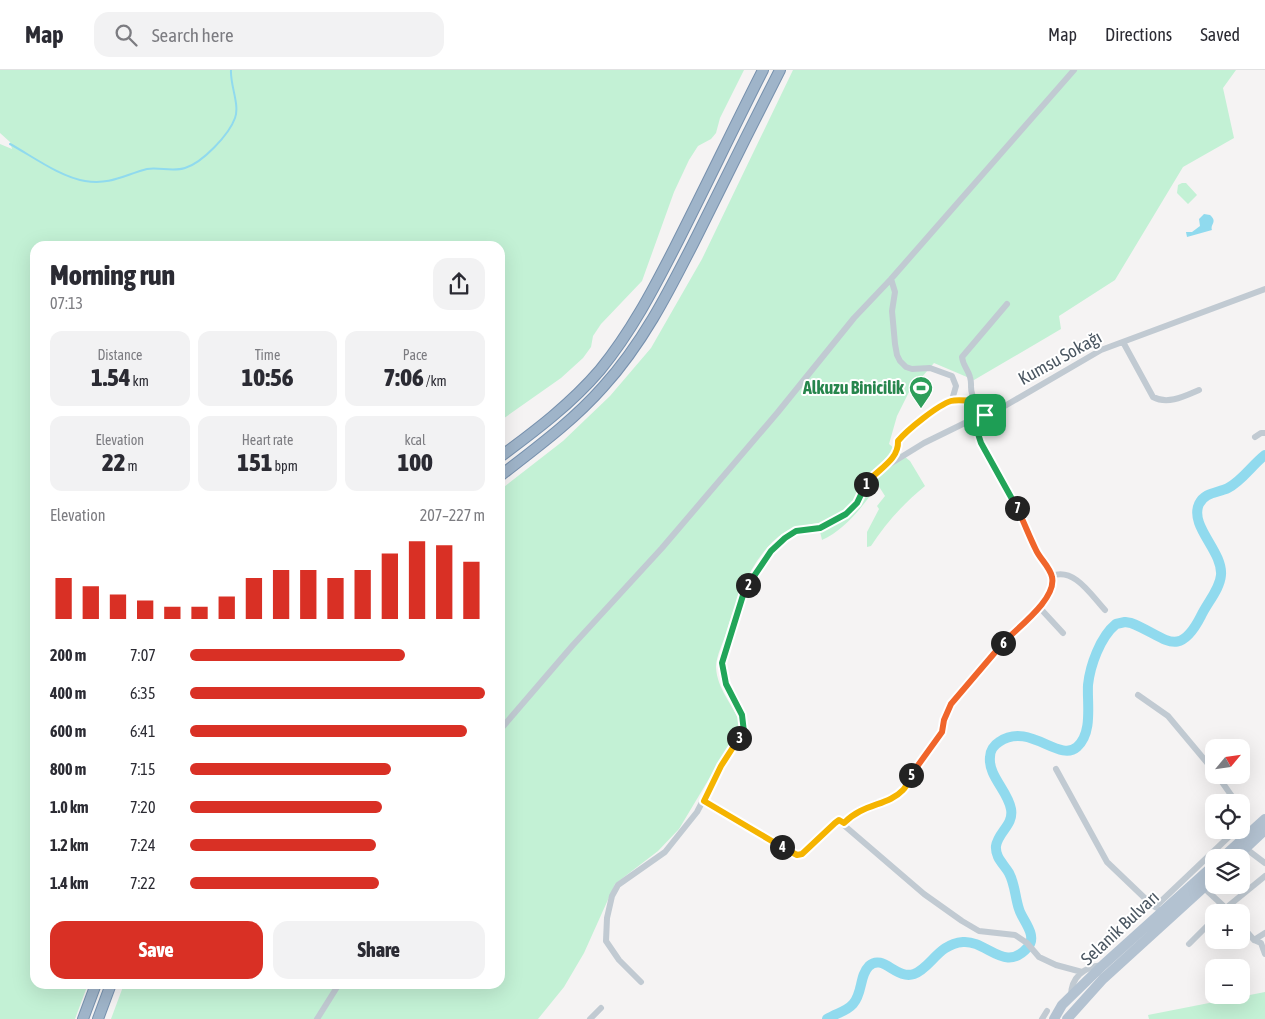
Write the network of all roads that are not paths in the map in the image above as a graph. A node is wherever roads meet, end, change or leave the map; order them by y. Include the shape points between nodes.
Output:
1 (763, 70) edge
2 (780, 70) edge
3 (1074, 70) edge
4 (892, 279) junction
5 (1265, 289) edge
6 (1007, 304) dead end
7 (1123, 342) junction
8 (1199, 390) dead end
9 (952, 400) junction
10 (975, 401) junction
11 (985, 415) junction
12 (973, 418) junction
13 (1265, 433) edge
14 (1255, 437) dead end
15 (505, 454) edge
16 (886, 465) junction
17 (505, 472) edge
18 (1052, 576) junction
19 (1039, 607) junction
20 (1105, 610) dead end
21 (1063, 633) dead end
22 (1138, 695) dead end
23 (505, 724) edge
24 (1205, 760) edge
25 (1056, 769) dead end
26 (704, 801) junction
27 (1265, 818) edge
28 (844, 823) junction
29 (1265, 830) edge
30 (1227, 839) edge
31 (1245, 848) joint
32 (1232, 849) edge
33 (1265, 863) edge
34 (1205, 872) edge
35 (1265, 876) edge
36 (1204, 887) joint
37 (1219, 904) edge
38 (1233, 904) edge
39 (1159, 909) junction
40 (1156, 924) junction
41 (1205, 928) edge
42 (1265, 933) edge
43 (1250, 935) edge
44 (1254, 940) junction
45 (1189, 944) dead end
46 (1265, 954) edge
47 (1103, 965) junction
48 (1082, 972) junction
49 (641, 982) dead end
50 (94, 989) edge
51 (109, 989) edge
52 (336, 989) edge
53 (1071, 997) junction
54 (601, 1008) dead end
55 (1050, 1015) edge
56 (82, 1019) edge
57 (98, 1019) edge
58 (317, 1019) edge
59 (590, 1019) edge
60 (1042, 1019) edge
61 (1067, 1019) edge

1 - 15 highway via 629,331 576,395
2 - 17 highway via 642,338 584,407
3 - 4 street
4 - 9 street via 897,355 906,367 938,370 952,376 956,386
4 - 23 street via 854,318 662,548
5 - 7 street, Kumsu Sokağı
6 - 10 street via 962,357
7 - 8 street, Kumsu Sokağı via 1153,397 1158,400 1182,398
7 - 11 street, Kumsu Sokağı via 1101,350
9 - 10 street
9 - 16 street via 903,435 894,456
10 - 11 street
11 - 12 street, Kumsu Sokağı
12 - 16 street, Kumsu Sokağı
12 - 18 street via 981,443
13 - 14 street
16 - 26 street via 872,475 857,503 846,514 820,528 796,531 785,538 771,551 744,592 722,663 726,684 742,715 744,732 721,766
18 - 19 street via 1052,587
18 - 20 street via 1058,573 1072,576
19 - 21 street
19 - 28 street via 1011,634 951,704 942,732 914,768 904,789 887,801 856,812
22 - 24 street via 1168,716
25 - 39 street via 1108,862
26 - 28 street via 797,855 808,851 839,820
26 - 49 street via 665,852 618,885 612,896 606,941
27 - 32 main road
28 - 48 street via 924,894 962,922 979,931 1015,935 1046,961
29 - 31 main road
30 - 39 street
31 - 33 street
34 - 39 main road, Selanik Bulvarı
35 - 38 street
36 - 37 street
36 - 40 main road, Selanik Bulvarı
39 - 40 main road, Selanik Bulvarı
40 - 47 main road, Selanik Bulvarı
40 - 61 main road, Selanik Bulvarı
41 - 45 street
42 - 44 street
43 - 44 street
44 - 46 street via 1261,943
47 - 48 street via 1087,967
47 - 53 main road, Selanik Bulvarı
48 - 53 street via 1071,988
50 - 56 highway
51 - 57 highway
52 - 58 street
53 - 55 main road, Selanik Bulvarı
54 - 59 street
55 - 60 street

